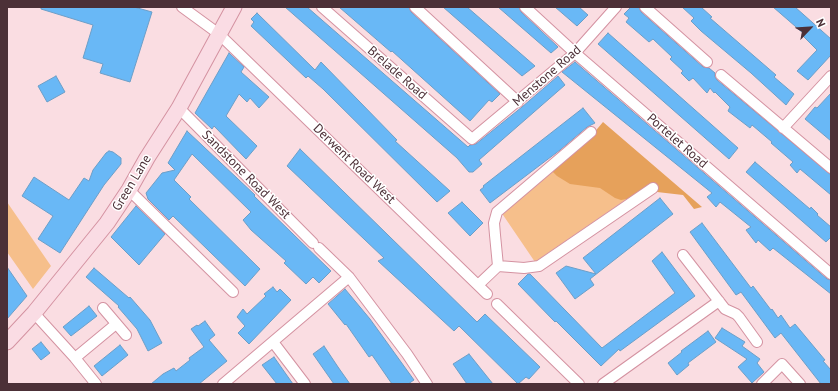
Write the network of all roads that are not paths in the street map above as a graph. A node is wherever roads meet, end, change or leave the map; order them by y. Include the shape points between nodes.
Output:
1 (182, 7) edge
2 (234, 7) edge
3 (322, 7) edge
4 (415, 7) edge
5 (525, 7) edge
6 (616, 7) edge
7 (646, 7) edge
8 (219, 34) junction
9 (575, 54) junction
10 (707, 62) dead end
11 (721, 75) dead end
12 (831, 76) edge
13 (518, 102) junction
14 (178, 108) junction
15 (783, 128) junction
16 (591, 132) dead end
17 (472, 138) joint
18 (831, 168) edge
19 (653, 188) dead end
20 (129, 190) junction
21 (683, 255) dead end
22 (498, 266) junction
23 (831, 274) edge
24 (349, 277) junction
25 (478, 285) junction
26 (233, 292) dead end
27 (487, 294) dead end
28 (719, 301) junction
29 (497, 304) dead end
30 (103, 308) dead end
31 (34, 313) junction
32 (116, 324) junction
33 (126, 335) dead end
34 (7, 342) edge
35 (273, 342) junction
36 (757, 342) dead end
37 (75, 358) junction
38 (96, 384) edge
39 (223, 384) edge
40 (305, 384) edge
41 (427, 384) edge
42 (579, 384) edge
43 (603, 384) edge
44 (762, 384) edge
45 (800, 384) edge

1 - 8 street, Derwent Road West
2 - 8 main road, Green Lane
3 - 17 street, Brelade Road
4 - 13 street
5 - 9 street, Portelet Road
6 - 9 street, Menstone Road
7 - 10 street
8 - 14 main road, Green Lane
8 - 25 street, Derwent Road West
9 - 13 street, Menstone Road
9 - 23 street, Portelet Road
11 - 15 street
12 - 15 street
13 - 17 street, Menstone Road
14 - 20 main road, Green Lane
14 - 24 street, Sandstone Road West
15 - 18 street
16 - 22 street via 497,212 494,223
19 - 22 street via 539,266
20 - 26 street
20 - 31 main road, Green Lane via 107,223
21 - 28 street
22 - 25 street
24 - 35 street
24 - 41 street, Sandstone Road West
25 - 27 street, Derwent Road West
28 - 36 street via 725,310 739,317
28 - 43 street
29 - 42 street
30 - 32 street
31 - 34 main road, Green Lane
31 - 37 street
32 - 33 street
32 - 37 street
35 - 39 street
35 - 40 street
37 - 38 street
44 - 45 street via 782,364

